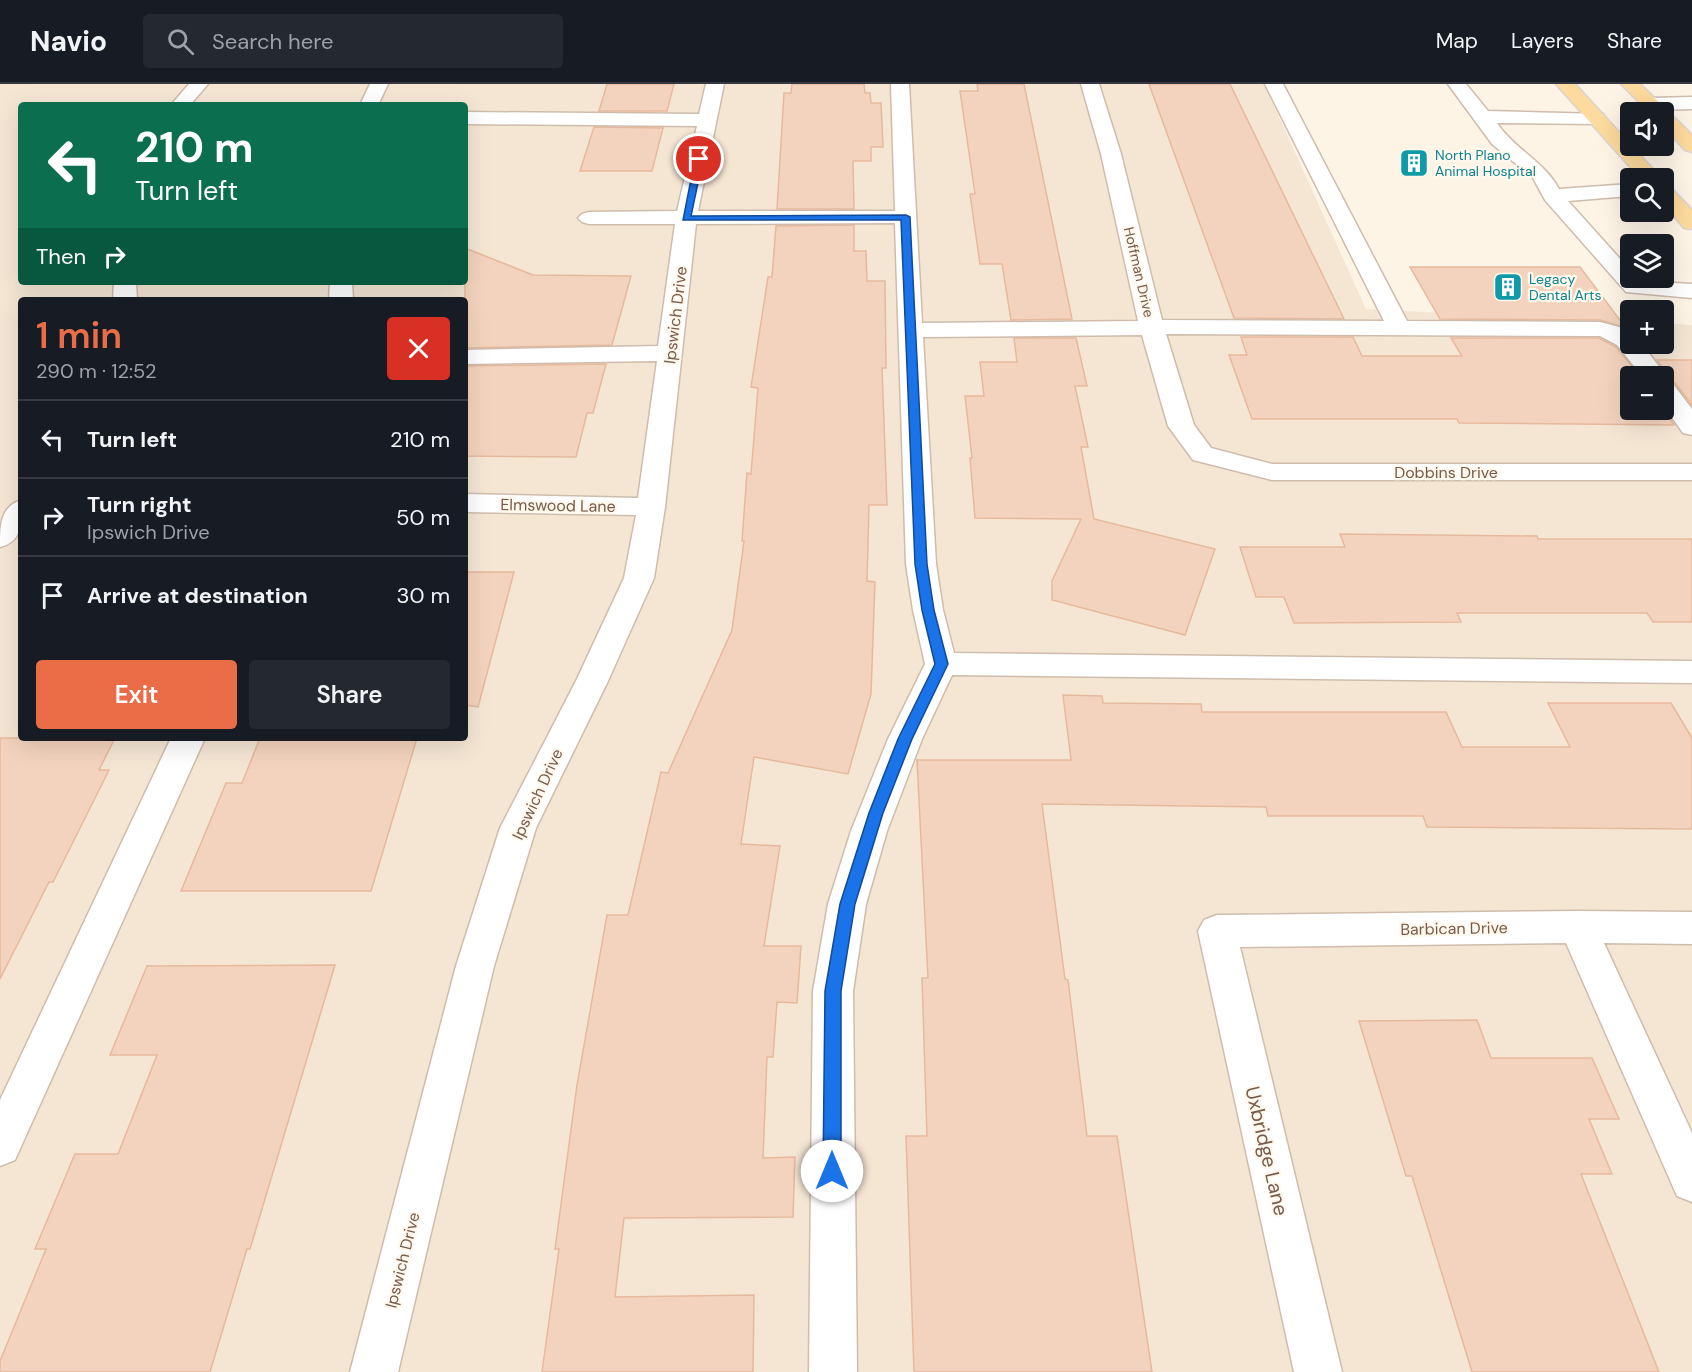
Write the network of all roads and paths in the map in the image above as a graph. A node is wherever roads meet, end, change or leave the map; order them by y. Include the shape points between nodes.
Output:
1 (199, 84) edge
2 (379, 84) edge
3 (715, 84) edge
4 (900, 84) edge
5 (1090, 84) edge
6 (1274, 84) edge
7 (1457, 84) edge
8 (1565, 84) edge
9 (1630, 84) edge
10 (183, 102) edge
11 (370, 102) edge
12 (1649, 102) edge
13 (1692, 104) edge
14 (1674, 108) edge
15 (1593, 115) junction
16 (1483, 117) junction
17 (468, 118) edge
18 (1620, 119) edge
19 (707, 120) junction
20 (1674, 127) edge
21 (1692, 146) edge
22 (1642, 168) edge
23 (1620, 191) edge
24 (1552, 196) junction
25 (1674, 203) edge
26 (906, 217) junction
27 (589, 218) dead end
28 (686, 218) junction
29 (1692, 223) edge
30 (1692, 291) edge
31 (1152, 328) junction
32 (1399, 328) junction
33 (910, 330) junction
34 (670, 353) junction
35 (468, 357) edge
36 (1646, 366) edge
37 (1674, 403) edge
38 (1692, 427) edge
39 (1202, 454) joint
40 (1692, 472) edge
41 (468, 503) edge
42 (651, 507) junction
43 (18, 512) edge
44 (0, 538) edge
45 (941, 664) junction
46 (1692, 672) edge
47 (187, 741) edge
48 (1578, 927) junction
49 (1692, 928) edge
50 (1217, 931) joint
51 (0, 1146) edge
52 (1692, 1181) edge
53 (374, 1372) edge
54 (832, 1372) edge
55 (1318, 1372) edge

1 - 10 street
2 - 11 street
3 - 19 street, Ipswich Drive
4 - 26 street
5 - 31 street, Hoffman Drive via 1111,154
6 - 32 street
7 - 16 street
8 - 15 main road
9 - 12 main road
13 - 14 street
15 - 16 street
15 - 18 main road
15 - 22 main road
16 - 24 street via 1499,140 1541,174
17 - 19 street
19 - 28 street, Ipswich Drive
20 - 21 main road
23 - 24 street
24 - 30 street via 1634,288
25 - 29 main road
26 - 28 street
26 - 33 street
27 - 28 street
28 - 34 street, Ipswich Drive
31 - 32 street
31 - 33 street
31 - 39 street, Hoffman Drive via 1181,426
32 - 36 street via 1600,329 1625,338
33 - 45 street via 921,564
34 - 35 street
34 - 42 street, Ipswich Drive
37 - 38 street
39 - 40 street, Dobbins Drive via 1272,472
41 - 42 street, Elmswood Lane
42 - 53 street, Ipswich Drive via 639,578 518,828 475,966
43 - 44 street
45 - 46 street
45 - 54 street via 905,739 869,831 848,904 833,991
47 - 51 street
48 - 49 street, Barbican Drive
48 - 50 street, Barbican Drive
48 - 52 street
50 - 55 street, Uxbridge Lane

